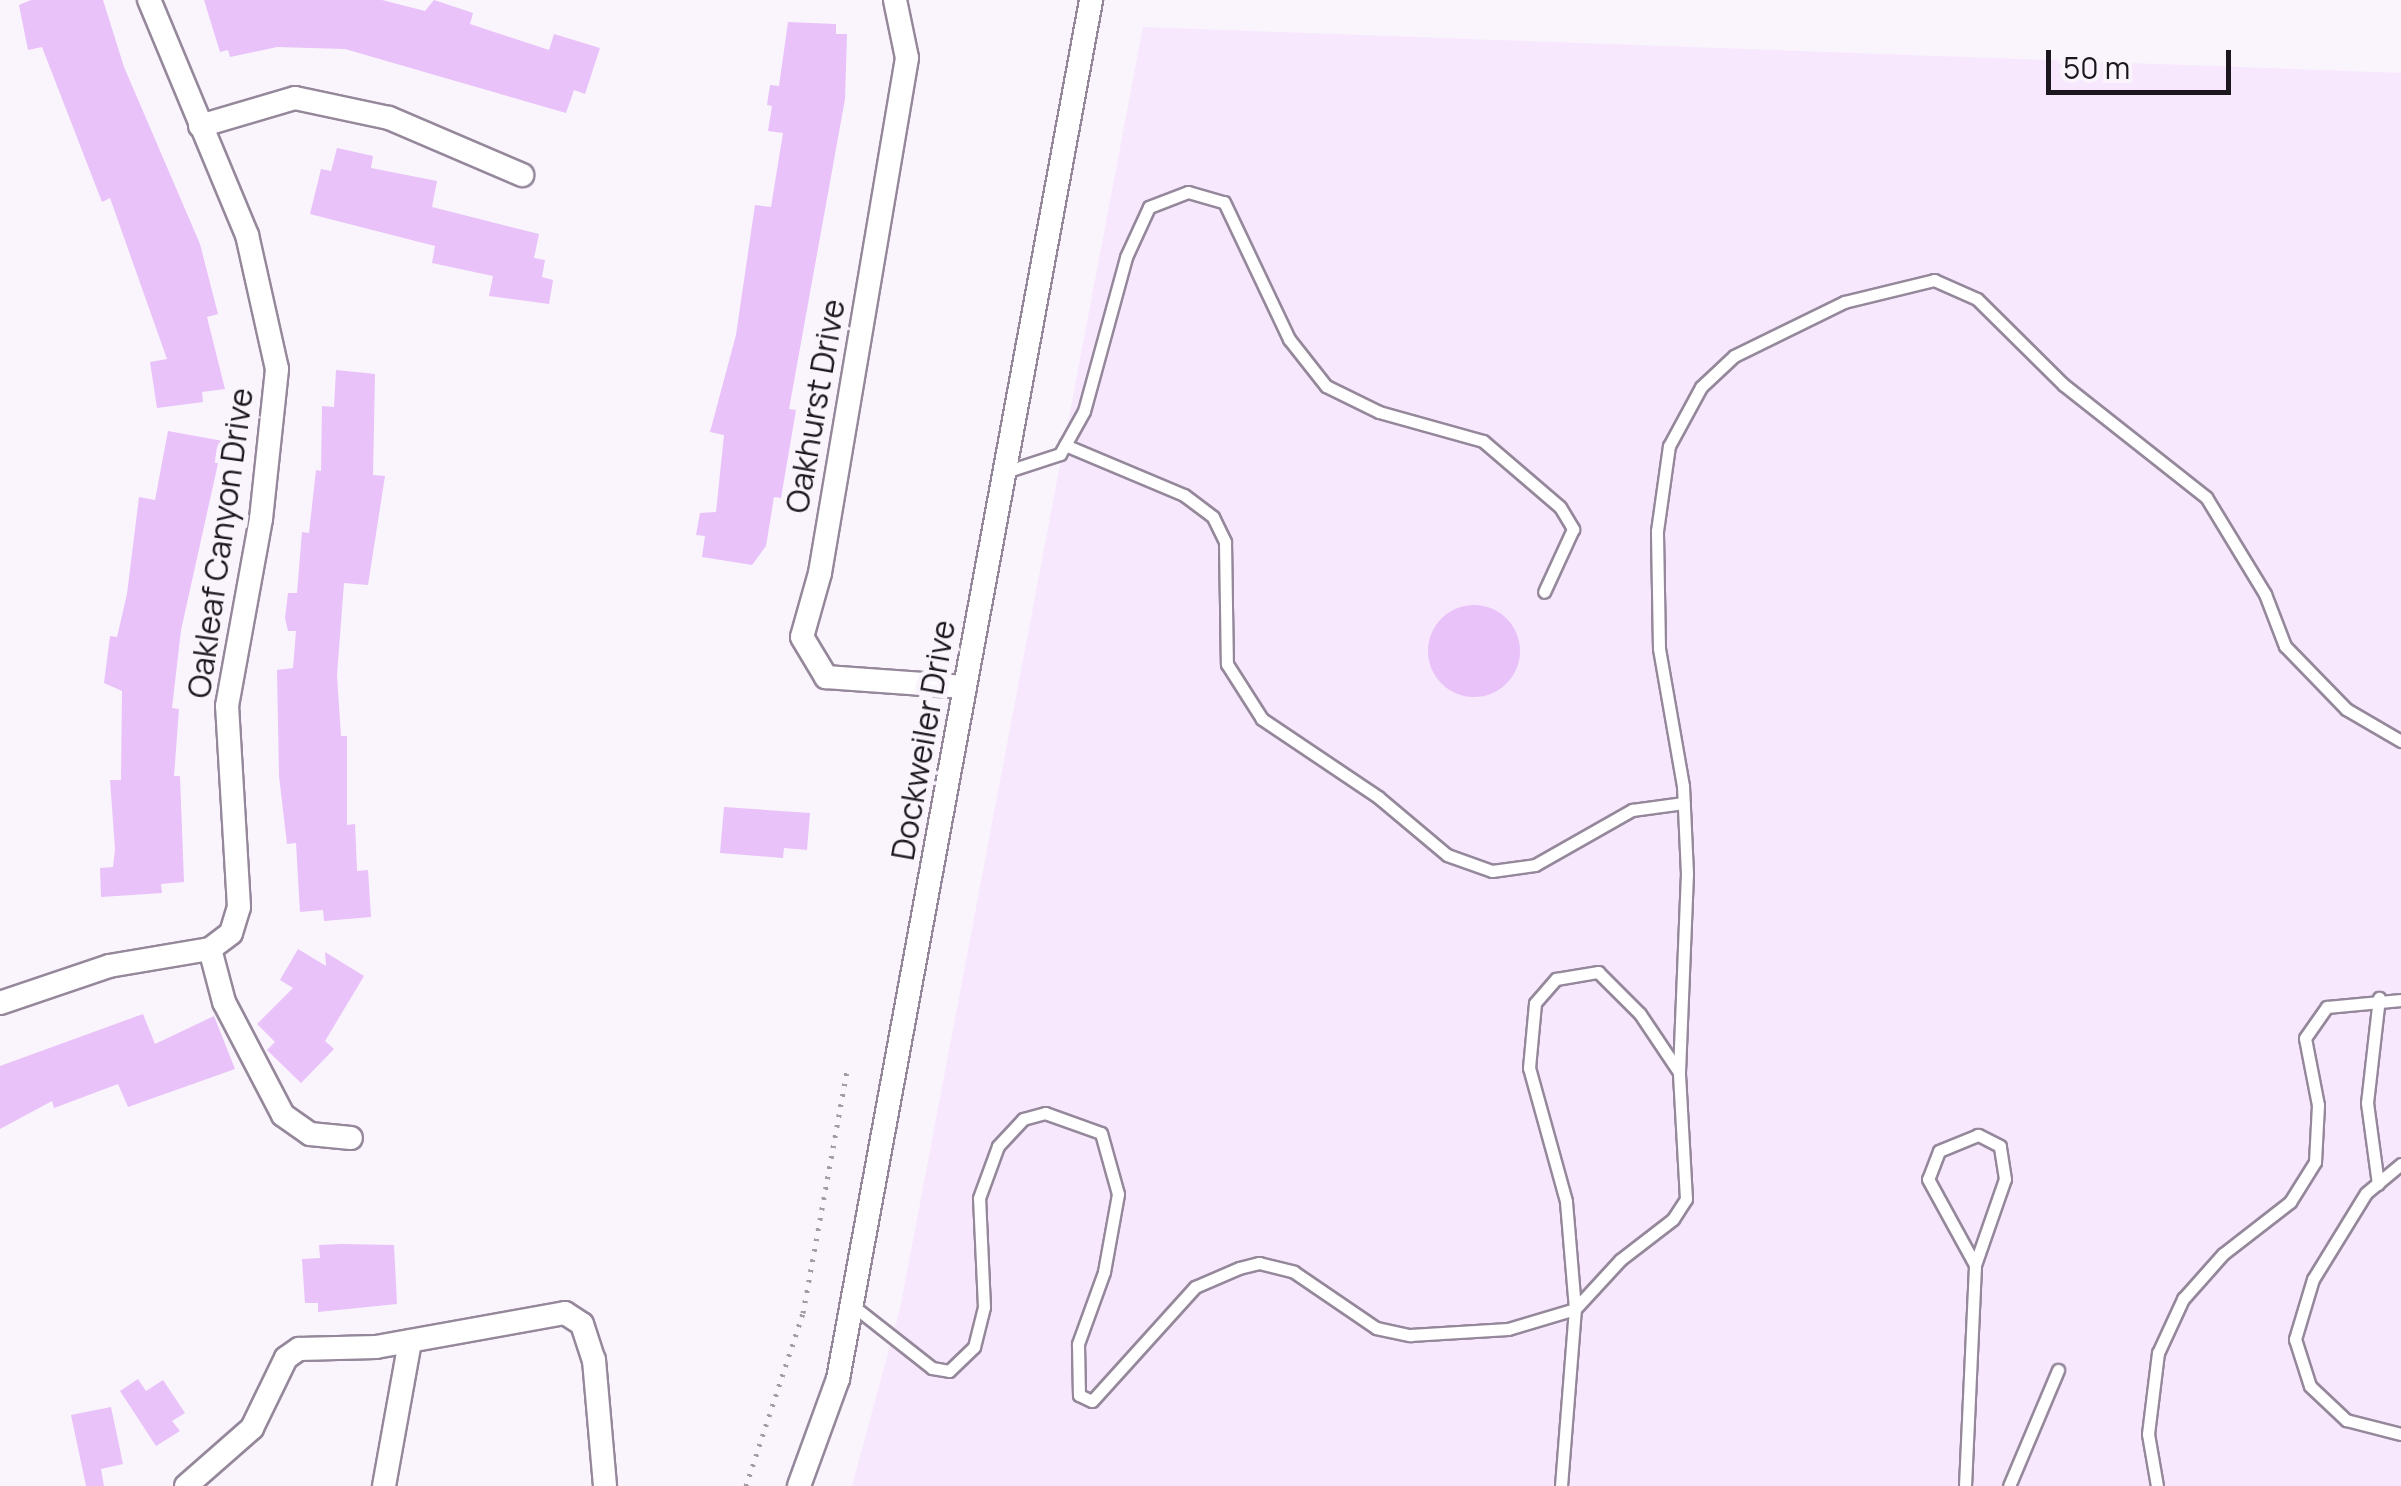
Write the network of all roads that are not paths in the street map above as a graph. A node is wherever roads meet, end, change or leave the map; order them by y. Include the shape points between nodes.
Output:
1 (149, 0) edge
2 (895, 0) edge
3 (1091, 0) edge
4 (200, 126) junction
5 (522, 174) dead end
6 (1065, 445) junction
7 (1005, 472) junction
8 (1544, 592) dead end
9 (966, 686) junction
10 (2401, 740) edge
11 (1684, 803) junction
12 (210, 949) junction
13 (2379, 998) junction
14 (2401, 1000) edge
15 (0, 1004) edge
16 (1679, 1072) junction
17 (351, 1138) dead end
18 (2401, 1164) edge
19 (2378, 1184) junction
20 (1975, 1266) junction
21 (852, 1305) junction
22 (1576, 1309) junction
23 (410, 1341) junction
24 (2058, 1370) dead end
25 (2401, 1434) edge
26 (186, 1486) edge
27 (384, 1486) edge
28 (605, 1486) edge
29 (799, 1486) edge
30 (1561, 1486) edge
31 (1965, 1486) edge
32 (2009, 1486) edge
33 (2157, 1486) edge

1 - 4 street, Oakleaf Canyon Drive
2 - 9 street, Oakhurst Drive via 907,58 820,574 802,637 826,677
3 - 7 street, Dockweiler Drive
4 - 5 street via 296,98 390,118
4 - 12 street, Oakleaf Canyon Drive via 247,235 278,368 261,520 227,706 239,907 231,933
6 - 7 lane via 1060,454
6 - 8 lane via 1084,411 1126,257 1149,207 1188,192 1224,202 1289,339 1326,386 1379,412 1427,420 1482,442 1560,507 1573,529
6 - 11 lane via 1184,494 1213,516 1225,542 1226,664 1262,719 1378,796 1447,855 1492,871 1535,865 1632,810
7 - 9 street, Dockweiler Drive
9 - 21 street, Dockweiler Drive
10 - 11 lane via 2346,708 2286,646 2265,594 2206,496 2064,385 1977,300 1934,280 1844,302 1734,356 1701,387 1669,446 1658,531 1659,648
11 - 16 lane via 1687,920
12 - 15 street via 109,966
12 - 17 street via 224,1002 283,1115 310,1134
13 - 14 lane
13 - 19 lane via 2366,1104
13 - 33 lane via 2326,1007 2305,1038 2318,1105 2315,1162 2290,1202 2223,1254 2184,1299 2158,1353 2148,1434
16 - 22 lane via 1686,1199
16 - 22 lane via 1640,1014 1598,972 1556,979 1535,1003 1529,1068 1566,1200
18 - 19 lane
19 - 25 lane via 2313,1279 2295,1339 2310,1386 2346,1420
20 - 20 lane via 1928,1179 1939,1151 1978,1134 2000,1146 2005,1178
20 - 31 lane
21 - 22 lane via 932,1368 950,1371 974,1348 984,1307 980,1198 998,1146 1023,1119 1045,1113 1102,1133 1118,1194 1104,1272 1078,1344 1079,1395 1092,1401 1195,1287 1259,1263 1294,1272 1376,1328 1410,1336 1508,1329
21 - 29 street, Dockweiler Drive via 838,1379
22 - 30 lane
23 - 26 street via 290,1354 252,1428
23 - 27 street
23 - 28 street via 565,1313 576,1318 594,1360
24 - 32 lane

